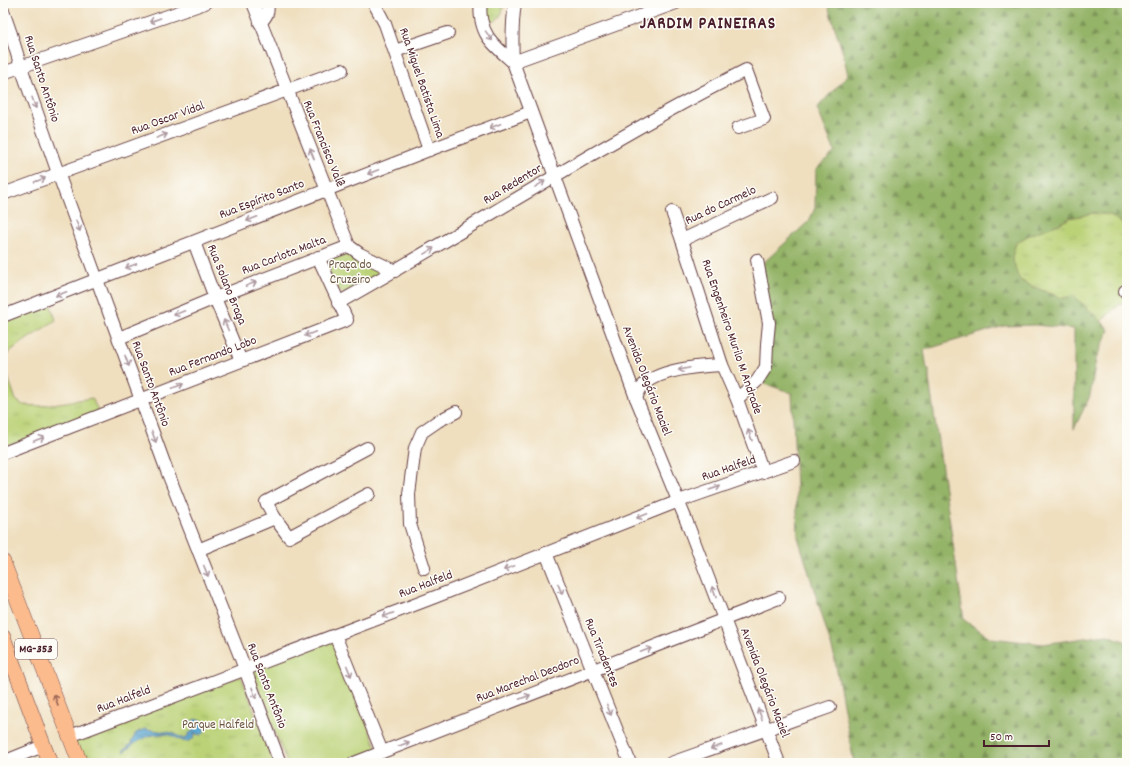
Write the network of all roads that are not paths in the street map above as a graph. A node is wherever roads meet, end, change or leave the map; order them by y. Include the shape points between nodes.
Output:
1 (205, 3) edge
2 (253, 3) edge
3 (267, 3) edge
4 (374, 3) edge
5 (481, 3) edge
6 (515, 3) edge
7 (676, 3) edge
8 (3, 11) edge
9 (260, 23) junction
10 (448, 33) dead end
11 (395, 51) junction
12 (513, 62) junction
13 (21, 67) junction
14 (342, 70) dead end
15 (3, 73) edge
16 (287, 90) junction
17 (531, 112) junction
18 (738, 128) dead end
19 (429, 150) junction
20 (58, 173) junction
21 (554, 176) junction
22 (327, 190) junction
23 (3, 194) edge
24 (772, 198) dead end
25 (672, 212) dead end
26 (682, 240) junction
27 (194, 242) junction
28 (349, 246) junction
29 (318, 257) junction
30 (757, 260) dead end
31 (395, 271) junction
32 (98, 280) junction
33 (215, 298) junction
34 (338, 303) junction
35 (3, 316) edge
36 (119, 338) junction
37 (241, 361) junction
38 (722, 365) junction
39 (636, 398) junction
40 (141, 400) junction
41 (737, 400) junction
42 (456, 412) dead end
43 (367, 448) dead end
44 (3, 453) edge
45 (794, 461) dead end
46 (763, 472) junction
47 (369, 494) dead end
48 (679, 501) junction
49 (275, 518) junction
50 (198, 550) junction
51 (546, 553) junction
52 (3, 562) edge
53 (424, 568) dead end
54 (779, 598) dead end
55 (725, 619) junction
56 (335, 635) junction
57 (3, 636) edge
58 (245, 670) junction
59 (593, 670) junction
60 (830, 707) dead end
61 (766, 729) junction
62 (70, 736) junction
63 (43, 746) junction
64 (382, 752) junction
65 (3, 762) edge
66 (50, 763) edge
67 (80, 763) edge
68 (280, 763) edge
69 (354, 763) edge
70 (630, 763) edge
71 (671, 763) edge
72 (779, 763) edge

1 -> 13 street
2 - 9 street, Rua Francisco Valê
3 - 9 street via 269,10
4 - 11 street, Rua Miguel Batista Lima
5 -> 12 street via 482,23 488,37
6 - 12 street, Avenida Olegário Maciel
7 - 12 street
8 - 13 street, Rua Santo Antônio
9 - 16 street, Rua Francisco Valê
10 - 11 street
11 - 19 street, Rua Miguel Batista Lima
12 - 17 street, Avenida Olegário Maciel
13 - 15 street
13 -> 20 street, Rua Santo Antônio
14 - 16 street, Rua Oscar Vidal
20 -> 16 street, Rua Oscar Vidal
22 -> 16 street, Rua Francisco Valê
17 -> 19 street, Rua Espírito Santo
17 - 21 street, Avenida Olegário Maciel
18 - 21 street, Rua Redentor via 764,119 746,70 702,92
19 -> 22 street, Rua Espírito Santo
23 -> 20 street, Rua Oscar Vidal
20 -> 32 street, Rua Santo Antônio
31 -> 21 street, Rua Redentor
21 - 39 street, Avenida Olegário Maciel
22 -> 27 street, Rua Espírito Santo
22 - 28 street, Rua Francisco Valê
24 - 26 street, Rua do Carmelo
25 - 26 street, Rua Engenheiro Murilo M Andrade
26 - 38 street, Rua Engenheiro Murilo M Andrade
27 -> 32 street, Rua Espírito Santo
27 - 33 street, Rua Solano Braga
28 - 29 street, Rua Carlota Malta
28 - 31 street
33 -> 29 street, Rua Carlota Malta
29 - 34 street, Rua Fernando Lobo
30 - 41 street via 769,323 766,367 757,382
31 - 34 street, Rua Redentor
32 -> 35 street, Rua Espírito Santo
32 - 36 street, Rua Santo Antônio
33 -> 36 street, Rua Carlota Malta
37 -> 33 street, Rua Solano Braga
34 -> 37 street, Rua Fernando Lobo via 346,320
36 -> 40 street, Rua Santo Antônio
40 -> 37 street, Rua Fernando Lobo
38 -> 39 street via 698,366 670,372 641,388
38 - 41 street, Rua Engenheiro Murilo M Andrade
39 - 48 street, Avenida Olegário Maciel
44 -> 40 street, Rua Fernando Lobo
40 -> 50 street, Rua Santo Antônio
46 -> 41 street, Rua Engenheiro Murilo M Andrade
42 - 53 street via 422,432 415,448 409,494 410,524
43 - 49 street via 266,502
45 - 46 street, Rua Halfeld
48 -> 46 street, Rua Halfeld
47 - 49 street via 289,537
48 -> 51 street, Rua Halfeld
55 -> 48 street, Avenida Olegário Maciel
49 - 50 street
50 -> 58 street, Rua Santo Antônio
51 -> 56 street, Rua Halfeld
51 -> 59 street, Rua Tiradentes
62 -> 52 main road, MG-353
54 - 55 street, Rua Marechal Deodoro
59 -> 55 street, Rua Marechal Deodoro
61 -> 55 street, Avenida Olegário Maciel
56 - 58 street, Rua Halfeld
56 -> 64 street
57 - 63 main road
58 - 62 street, Rua Halfeld
58 -> 68 street, Rua Santo Antônio
64 -> 59 street, Rua Marechal Deodoro
59 -> 70 street, Rua Tiradentes
60 - 61 street
61 -> 71 street
61 - 72 street, Avenida Olegário Maciel
62 - 67 main road, MG-353
63 - 65 street
63 - 66 main road
64 - 69 street, Rua Marechal Deodoro

